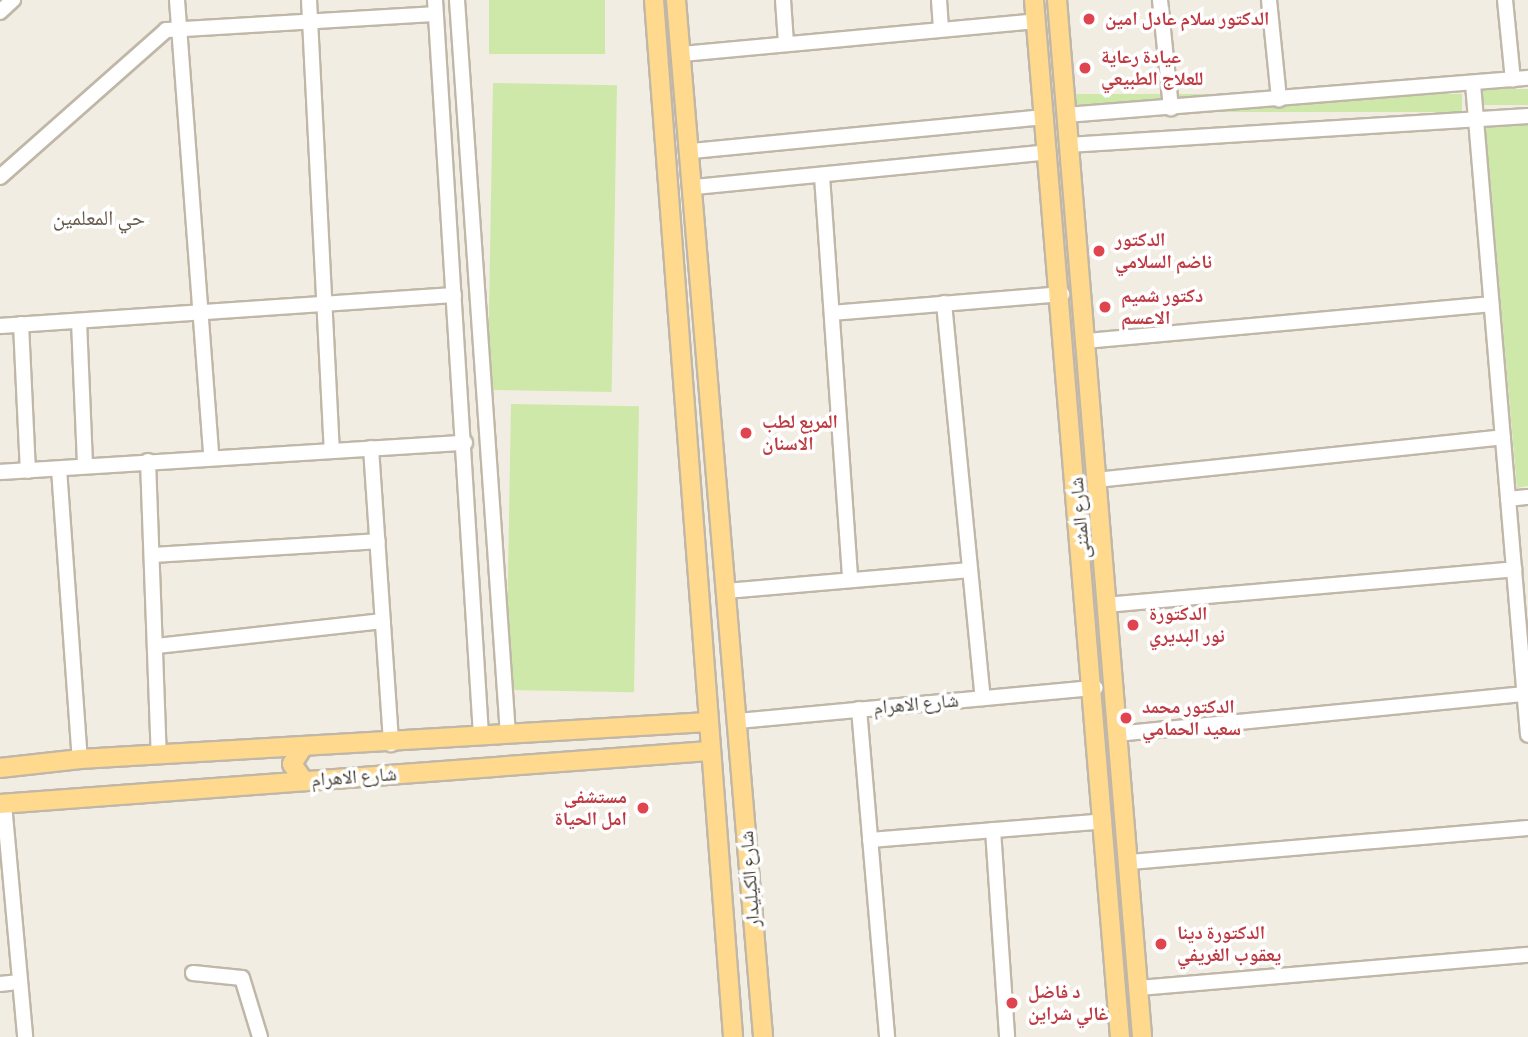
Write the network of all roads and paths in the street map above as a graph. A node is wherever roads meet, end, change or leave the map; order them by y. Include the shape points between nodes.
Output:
1 (13, 0) edge
2 (177, 0) edge
3 (309, 0) edge
4 (457, 0) edge
5 (676, 0) edge
6 (783, 0) edge
7 (939, 0) edge
8 (1034, 0) edge
9 (1057, 0) edge
10 (1160, 0) edge
11 (1269, 0) edge
12 (1505, 0) edge
13 (654, 2) edge
14 (435, 7) edge
15 (0, 12) edge
16 (1036, 21) junction
17 (312, 22) junction
18 (942, 29) junction
19 (179, 32) junction
20 (786, 43) junction
21 (682, 54) junction
22 (1528, 78) edge
23 (1513, 79) junction
24 (1473, 84) junction
25 (1279, 99) junction
26 (1171, 108) junction
27 (1066, 115) junction
28 (1528, 116) edge
29 (1045, 117) junction
30 (1476, 121) junction
31 (466, 133) junction
32 (443, 136) junction
33 (1068, 145) junction
34 (691, 150) junction
35 (1048, 152) junction
36 (822, 176) junction
37 (0, 177) edge
38 (468, 185) junction
39 (446, 186) junction
40 (694, 187) junction
41 (1062, 294) junction
42 (454, 295) junction
43 (327, 303) junction
44 (944, 303) junction
45 (1491, 304) junction
46 (199, 310) junction
47 (832, 313) junction
48 (79, 321) junction
49 (21, 324) junction
50 (0, 326) edge
51 (1086, 341) junction
52 (1503, 437) junction
53 (465, 443) junction
54 (371, 448) junction
55 (332, 450) junction
56 (211, 457) junction
57 (148, 461) junction
58 (85, 466) junction
59 (59, 469) junction
60 (28, 471) junction
61 (0, 472) edge
62 (1096, 480) junction
63 (1528, 497) edge
64 (1508, 499) junction
65 (378, 541) junction
66 (152, 555) junction
67 (1514, 569) junction
68 (970, 570) junction
69 (850, 580) junction
70 (726, 591) junction
71 (1105, 605) junction
72 (383, 621) junction
73 (157, 646) junction
74 (1095, 688) junction
75 (1524, 694) junction
76 (983, 698) junction
77 (859, 709) junction
78 (738, 721) junction
79 (708, 722) junction
80 (594, 729) junction
81 (508, 734) junction
82 (1116, 734) junction
83 (1528, 735) edge
84 (481, 736) junction
85 (391, 744) junction
86 (303, 747) junction
87 (268, 749) junction
88 (709, 751) junction
89 (159, 756) junction
90 (80, 759) junction
91 (596, 759) junction
92 (0, 768) edge
93 (304, 781) junction
94 (274, 783) junction
95 (2, 804) edge
96 (1104, 821) junction
97 (1528, 828) edge
98 (993, 830) junction
99 (870, 840) junction
100 (1130, 862) junction
101 (1132, 906) junction
102 (1110, 911) junction
103 (1135, 939) junction
104 (1112, 940) junction
105 (1528, 955) edge
106 (193, 973) dead end
107 (20, 982) junction
108 (0, 984) edge
109 (1140, 988) junction
110 (25, 1037) edge
111 (260, 1037) edge
112 (733, 1037) edge
113 (763, 1037) edge
114 (887, 1037) edge
115 (1007, 1037) edge
116 (1120, 1037) edge
117 (1142, 1037) edge

1 - 15 street
2 - 19 street
3 - 17 street
4 - 31 street
5 - 21 main road, شارع الكيليدار
6 - 20 street
7 - 18 street
8 - 16 main road, شارع المثنى
9 - 27 main road, شارع المثنى
10 - 26 street
11 - 25 street
12 - 23 street
13 - 79 main road, شارع الكيليدار
14 - 17 street
14 - 32 street
16 - 18 street
16 - 29 main road, شارع المثنى
17 - 19 street
17 - 43 street
18 - 20 street
19 - 37 street via 166,30 154,36
19 - 46 street
20 - 21 street
21 - 34 main road, شارع الكيليدار
22 - 23 street
23 - 24 street
24 - 25 street
24 - 30 street
25 - 26 street
26 - 27 street
27 - 33 main road, شارع المثنى
28 - 30 street
29 - 34 street
29 - 35 main road, شارع المثنى
30 - 33 street
30 - 45 street
31 - 32 street via 456,143
31 - 38 street
32 - 39 street
33 - 51 main road, شارع المثنى
34 - 40 main road, شارع الكيليدار
35 - 36 street
35 - 41 main road, شارع المثنى
36 - 40 street
36 - 47 street
38 - 39 street via 460,177
38 - 81 street
39 - 42 street
40 - 70 main road, شارع الكيليدار
41 - 44 street
41 - 74 main road, شارع المثنى
42 - 43 street
42 - 53 street
43 - 46 street
43 - 55 street
44 - 47 street
44 - 68 street
45 - 51 street
45 - 52 street
46 - 48 street
46 - 56 street
47 - 69 street
48 - 49 street
48 - 58 street
49 - 50 street
49 - 60 street
51 - 62 main road, شارع المثنى
52 - 62 street
52 - 64 street
53 - 54 street
53 - 84 street
54 - 55 street
54 - 65 street
55 - 56 street
56 - 57 street
57 - 58 street
57 - 66 street
58 - 59 street
59 - 60 street
59 - 90 street
60 - 61 street
62 - 71 main road, شارع المثنى
63 - 64 street
64 - 67 street
65 - 66 street
65 - 72 street
66 - 73 street
67 - 71 street
67 - 75 street
68 - 69 street
68 - 76 street
69 - 70 street
70 - 78 main road, شارع الكيليدار
71 - 82 main road, شارع المثنى
72 - 73 street
72 - 85 street
73 - 89 street
74 - 76 street, شارع الاهرام
74 - 96 main road, شارع المثنى
75 - 82 street
75 - 83 street
76 - 77 street, شارع الاهرام
77 - 78 street, شارع الاهرام
77 - 99 street
78 - 113 main road, شارع الكيليدار
79 - 80 main road, شارع الاهرام
79 - 88 main road, شارع الكيليدار
80 - 81 main road, شارع الاهرام
80 - 91 main road
81 - 84 main road, شارع الاهرام
82 - 100 main road, شارع المثنى
84 - 85 main road, شارع الاهرام
85 - 86 main road, شارع الاهرام
86 - 87 main road, شارع الاهرام
86 - 93 main road via 292,764
87 - 89 main road, شارع الاهرام
87 - 94 main road via 280,764
88 - 91 main road, شارع الاهرام
88 - 112 main road, شارع الكيليدار
89 - 90 main road, شارع الاهرام
90 - 92 main road, شارع الاهرام
91 - 93 main road, شارع الاهرام
93 - 94 main road, شارع الاهرام
94 - 95 main road, شارع الاهرام
95 - 107 street
96 - 98 street
96 - 102 main road, شارع المثنى
97 - 100 street
98 - 99 street
98 - 115 street
99 - 114 street
100 - 101 main road, شارع المثنى
101 - 102 main road via 1123,915
101 - 103 main road, شارع المثنى
102 - 104 main road, شارع المثنى
103 - 104 main road via 1123,929
103 - 109 main road, شارع المثنى
104 - 116 main road, شارع المثنى
105 - 109 street
106 - 111 street via 242,978
107 - 108 street
107 - 110 street
109 - 117 main road, شارع المثنى

